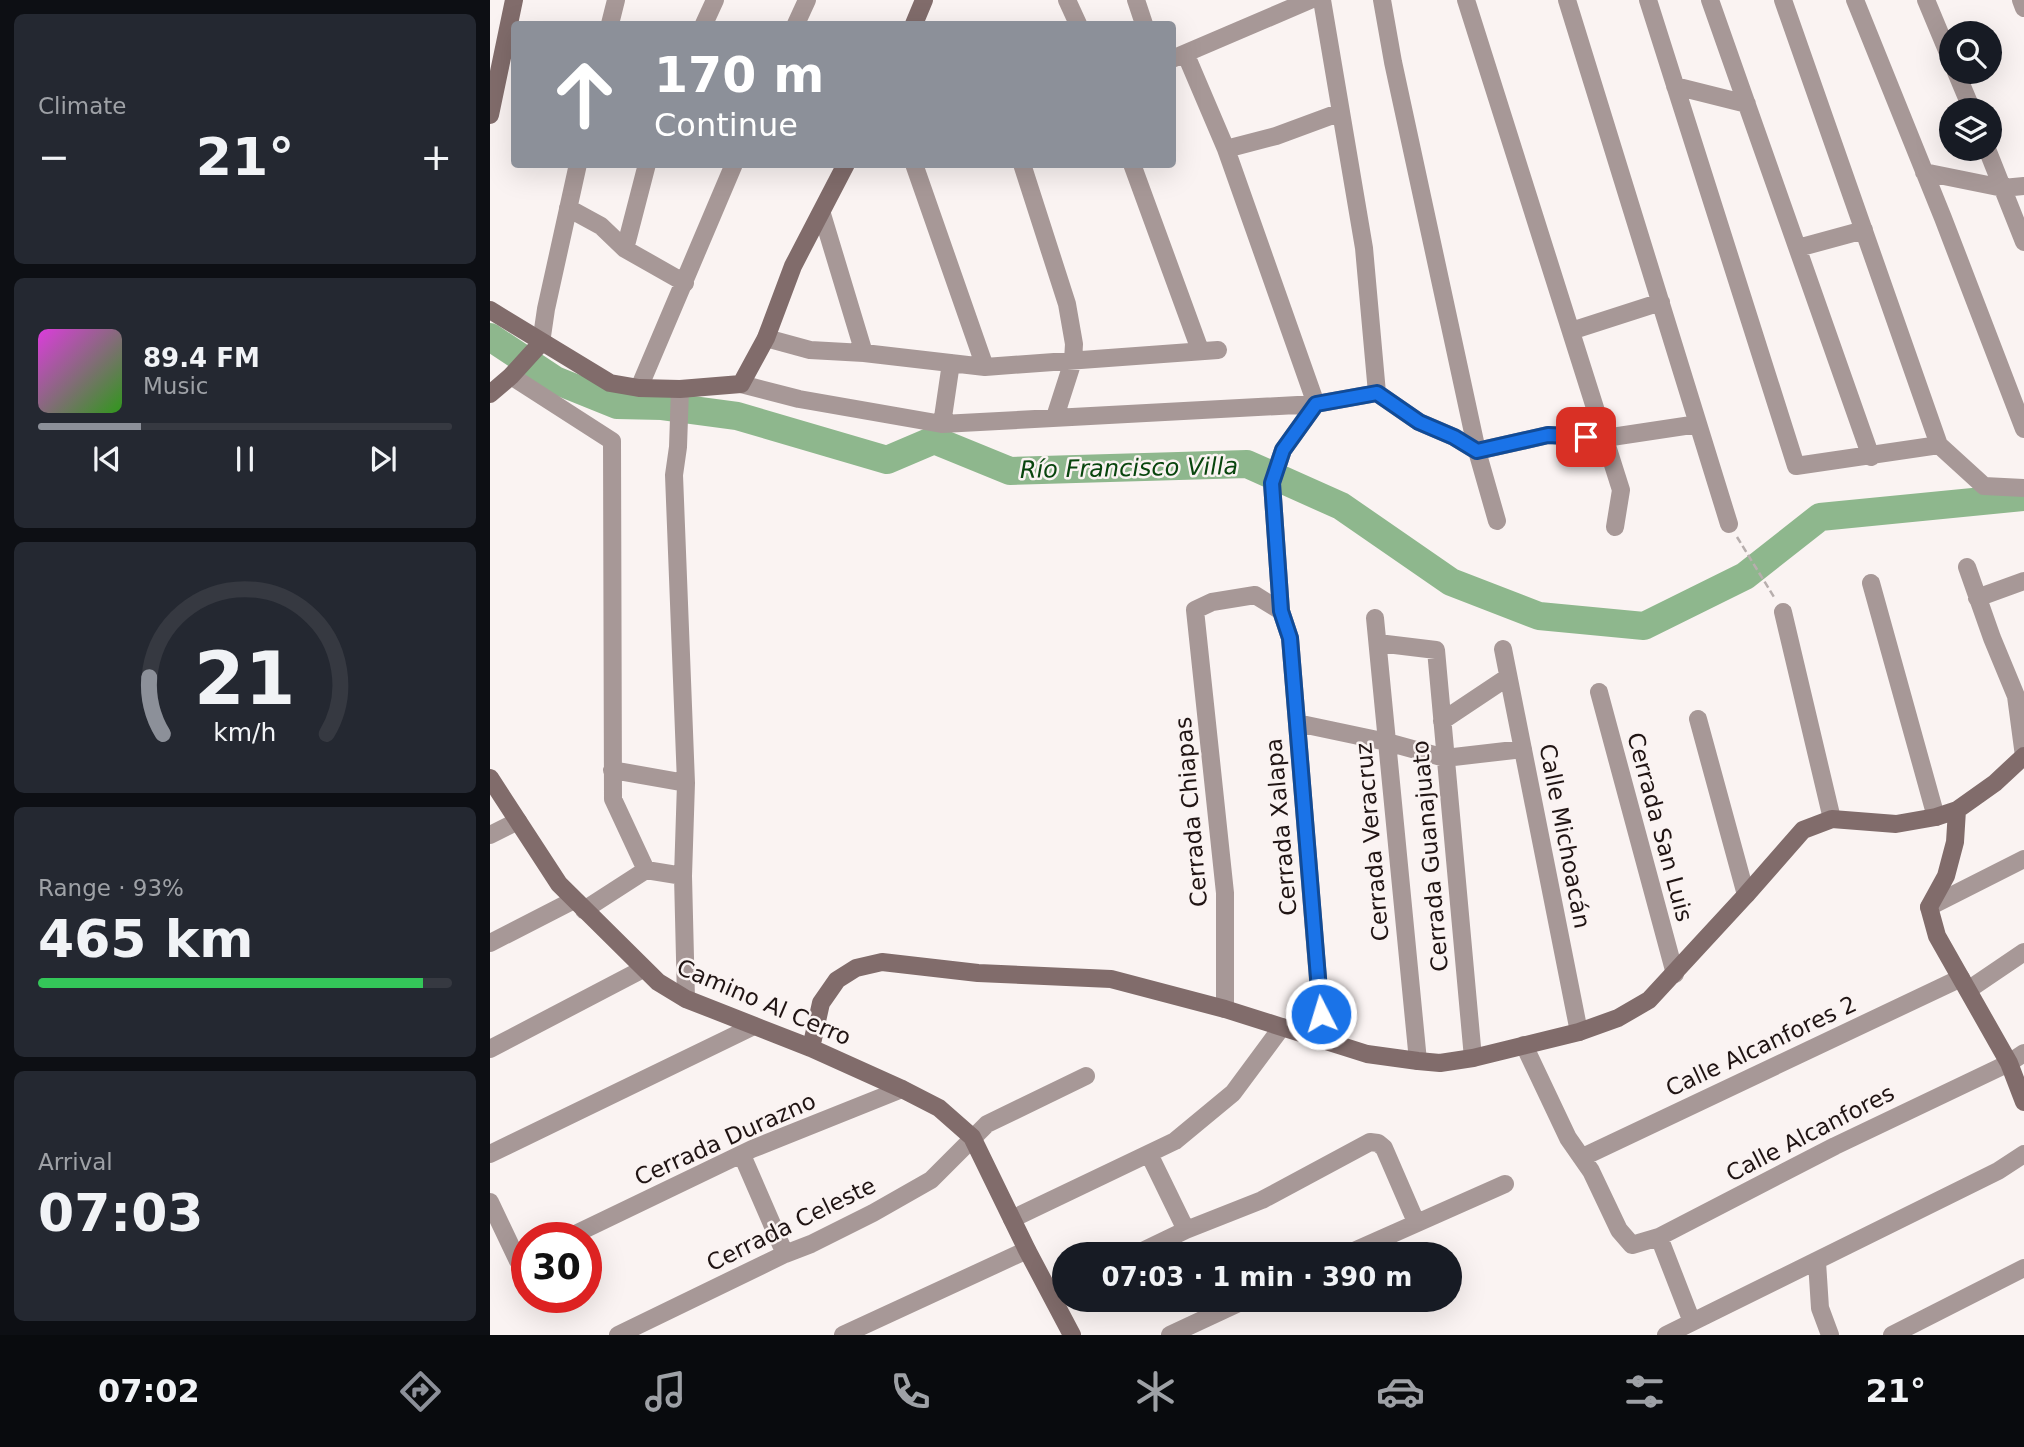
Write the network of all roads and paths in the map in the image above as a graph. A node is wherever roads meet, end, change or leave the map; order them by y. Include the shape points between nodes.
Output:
1 (514, 0) edge
2 (615, 0) edge
3 (715, 0) edge
4 (807, 0) edge
5 (924, 0) edge
6 (1068, 0) edge
7 (1136, 0) edge
8 (1310, 0) edge
9 (1322, 0) edge
10 (1382, 0) edge
11 (1466, 0) edge
12 (1567, 0) edge
13 (1648, 0) edge
14 (1710, 0) edge
15 (1783, 0) edge
16 (1855, 0) edge
17 (1926, 0) edge
18 (2021, 0) edge
19 (2024, 8) edge
20 (512, 21) edge
21 (611, 21) edge
22 (705, 21) edge
23 (797, 21) edge
24 (915, 21) edge
25 (1077, 21) edge
26 (1143, 21) edge
27 (1939, 31) edge
28 (510, 39) edge
29 (1179, 57) edge
30 (1675, 86) junction
31 (1747, 104) junction
32 (1341, 113) junction
33 (490, 115) edge
34 (1226, 149) junction
35 (1992, 161) edge
36 (577, 168) edge
37 (647, 168) edge
38 (732, 168) edge
39 (844, 168) edge
40 (915, 168) edge
41 (1023, 168) edge
42 (1133, 168) edge
43 (1924, 172) junction
44 (2024, 186) edge
45 (2003, 188) junction
46 (568, 208) junction
47 (822, 214) junction
48 (1864, 230) junction
49 (2024, 242) edge
50 (1798, 248) junction
51 (625, 249) junction
52 (685, 283) junction
53 (1661, 302) junction
54 (490, 310) edge
55 (1571, 331) junction
56 (766, 338) junction
57 (541, 343) junction
58 (1200, 350) junction
59 (1218, 350) dead end
60 (864, 353) junction
61 (1073, 361) junction
62 (951, 363) junction
63 (985, 367) junction
64 (512, 376) junction
65 (741, 384) junction
66 (639, 388) junction
67 (680, 389) junction
68 (1377, 393) junction
69 (490, 394) edge
70 (1316, 404) junction
71 (1055, 416) junction
72 (942, 424) junction
73 (1698, 424) junction
74 (2024, 429) edge
75 (1605, 438) junction
76 (1939, 445) junction
77 (1477, 451) junction
78 (1871, 457) junction
79 (2024, 488) edge
80 (1497, 521) dead end
81 (1729, 524) joint
82 (1615, 527) dead end
83 (1966, 567) dead end
84 (2024, 581) edge
85 (1871, 583) dead end
86 (1977, 598) junction
87 (1281, 611) junction
88 (1783, 612) joint
89 (1375, 618) dead end
90 (1378, 643) junction
91 (1503, 649) dead end
92 (1508, 677) junction
93 (1599, 692) dead end
94 (2020, 694) edge
95 (1698, 719) dead end
96 (1442, 721) junction
97 (1297, 723) junction
98 (1387, 742) junction
99 (1522, 748) junction
100 (2024, 756) edge
101 (1446, 758) junction
102 (612, 770) junction
103 (490, 778) edge
104 (686, 783) junction
105 (1957, 810) junction
106 (1936, 817) junction
107 (1832, 819) junction
108 (518, 821) junction
109 (490, 835) edge
110 (2024, 859) edge
111 (646, 870) junction
112 (683, 876) junction
113 (1746, 895) junction
114 (579, 905) junction
115 (1929, 907) junction
116 (490, 943) edge
117 (2024, 952) edge
118 (643, 969) junction
119 (1675, 974) junction
120 (1964, 984) junction
121 (686, 999) junction
122 (1225, 1009) junction
123 (754, 1026) junction
124 (1282, 1027) junction
125 (1579, 1032) junction
126 (1323, 1040) junction
127 (1524, 1045) junction
128 (811, 1048) junction
129 (490, 1049) edge
130 (2024, 1053) edge
131 (1472, 1058) junction
132 (1418, 1061) junction
133 (2009, 1063) junction
134 (1086, 1076) dead end
135 (902, 1089) junction
136 (2024, 1102) edge
137 (972, 1137) junction
138 (490, 1154) edge
139 (1149, 1154) junction
140 (2024, 1154) edge
141 (742, 1155) junction
142 (1583, 1157) junction
143 (1505, 1184) dead end
144 (490, 1202) edge
145 (1012, 1219) junction
146 (601, 1222) edge
147 (1416, 1222) junction
148 (1186, 1230) junction
149 (1659, 1237) junction
150 (1161, 1242) edge
151 (1373, 1242) edge
152 (511, 1245) edge
153 (1027, 1250) junction
154 (785, 1254) junction
155 (1817, 1262) junction
156 (2024, 1268) edge
157 (1052, 1284) edge
158 (1064, 1312) edge
159 (1219, 1312) edge
160 (1689, 1329) edge
161 (618, 1335) edge
162 (843, 1335) edge
163 (1072, 1335) edge
164 (1170, 1335) edge
165 (1666, 1335) edge
166 (1830, 1335) edge
167 (1892, 1335) edge

1 - 20 main road
2 - 21 street
3 - 22 street
4 - 23 street
5 - 24 main road
6 - 25 street
7 - 26 street
8 - 29 street
9 - 32 street
10 - 77 street
11 - 55 street
12 - 53 street
13 - 30 street
14 - 31 street
15 - 48 street
16 - 43 street
17 - 27 street
18 - 19 street
28 - 33 main road
29 - 34 street
30 - 31 street
30 - 78 street via 1796,466
31 - 50 street
32 - 34 street
32 - 68 street via 1364,248
34 - 70 street
35 - 45 street
36 - 46 street
37 - 51 street
38 - 52 street
39 - 47 main road
40 - 63 street
41 - 61 street via 1067,304
42 - 58 street
43 - 45 street
43 - 74 street
44 - 45 street
45 - 49 street
46 - 51 street via 601,226
46 - 57 street
47 - 56 main road via 793,267
47 - 60 street
48 - 50 street
48 - 76 street
50 - 78 street
51 - 52 street
52 - 66 street
53 - 55 street
53 - 73 street
54 - 57 main road
55 - 75 street
56 - 60 street via 810,350
56 - 65 main road
57 - 64 main road
57 - 66 main road via 610,383
58 - 59 street
58 - 61 street
60 - 62 street
61 - 63 street
61 - 71 street
62 - 63 street
62 - 72 street
64 - 69 main road
64 - 102 street via 612,441
65 - 67 main road
65 - 72 street
66 - 67 main road
67 - 104 street via 674,475
68 - 70 street
68 - 77 street via 1419,422
70 - 71 street
70 - 87 street, Cerrada Xalapa via 1283,450 1272,483
71 - 72 street
73 - 75 street
73 - 81 street
75 - 77 street via 1548,435
75 - 82 street via 1621,491
76 - 78 street
76 - 79 street via 1984,486
77 - 80 street
81 - 88 path
83 - 86 street
84 - 86 street
85 - 106 street
86 - 94 street
87 - 97 street, Cerrada Xalapa via 1290,638
87 - 122 street, Cerrada Chiapas via 1255,596 1212,602 1195,610 1225,893
88 - 107 street
89 - 90 street, Cerrada Veracruz
90 - 96 street, Cerrada Guanajuato via 1436,650
90 - 98 street, Cerrada Veracruz
91 - 92 street, Calle Michoacán
92 - 96 street
92 - 99 street, Calle Michoacán
93 - 119 street, Cerrada San Luis
94 - 100 street
95 - 113 street
96 - 101 street, Cerrada Guanajuato
97 - 98 street
97 - 126 street, Cerrada Xalapa
98 - 101 street
98 - 132 street, Cerrada Veracruz
99 - 101 street
99 - 125 street, Calle Michoacán
100 - 105 main road
101 - 131 street, Cerrada Guanajuato
102 - 104 street
102 - 111 street via 613,799
103 - 108 main road, Camino Al Cerro
104 - 112 street
105 - 106 main road
105 - 115 main road via 1946,876
106 - 107 main road via 1896,824
107 - 113 main road via 1803,830
108 - 109 street
108 - 114 main road, Camino Al Cerro via 559,884
110 - 115 street
111 - 112 street
111 - 114 street
112 - 121 street
113 - 119 main road
114 - 116 street
114 - 118 main road, Camino Al Cerro
115 - 120 main road via 1937,936
117 - 120 street, Calle Alcanfores 2
118 - 121 main road, Camino Al Cerro
118 - 129 street
119 - 125 main road via 1649,1000
120 - 133 main road
120 - 142 street, Calle Alcanfores 2
121 - 123 main road, Camino Al Cerro
122 - 124 main road
122 - 128 main road via 1111,979 978,973 882,962 856,968 836,980 821,1003
123 - 128 main road, Camino Al Cerro
123 - 138 street
124 - 126 main road
124 - 139 street via 1233,1093 1175,1141
125 - 127 main road
126 - 132 main road via 1367,1054
127 - 131 main road
127 - 142 street via 1568,1138
128 - 135 main road, Camino Al Cerro
130 - 133 street, Calle Alcanfores
131 - 132 main road
133 - 136 main road
133 - 149 street, Calle Alcanfores
134 - 137 street, Cerrada Celeste via 987,1124
135 - 137 main road, Camino Al Cerro via 939,1108
135 - 141 street, Cerrada Durazno
137 - 145 main road
137 - 154 street, Cerrada Celeste via 931,1180
139 - 145 street
139 - 148 street
140 - 155 street
141 - 146 street, Cerrada Durazno
141 - 154 street
142 - 149 street, Calle Alcanfores via 1619,1230 1632,1245
143 - 147 street
144 - 152 street
145 - 153 main road
147 - 148 street via 1384,1148 1370,1142 1262,1200
147 - 151 street
148 - 150 street
149 - 160 street
153 - 157 main road
153 - 162 street
154 - 161 street, Cerrada Celeste
155 - 160 street
155 - 166 street via 1820,1308
156 - 167 street
158 - 163 main road
159 - 164 street
160 - 165 street

